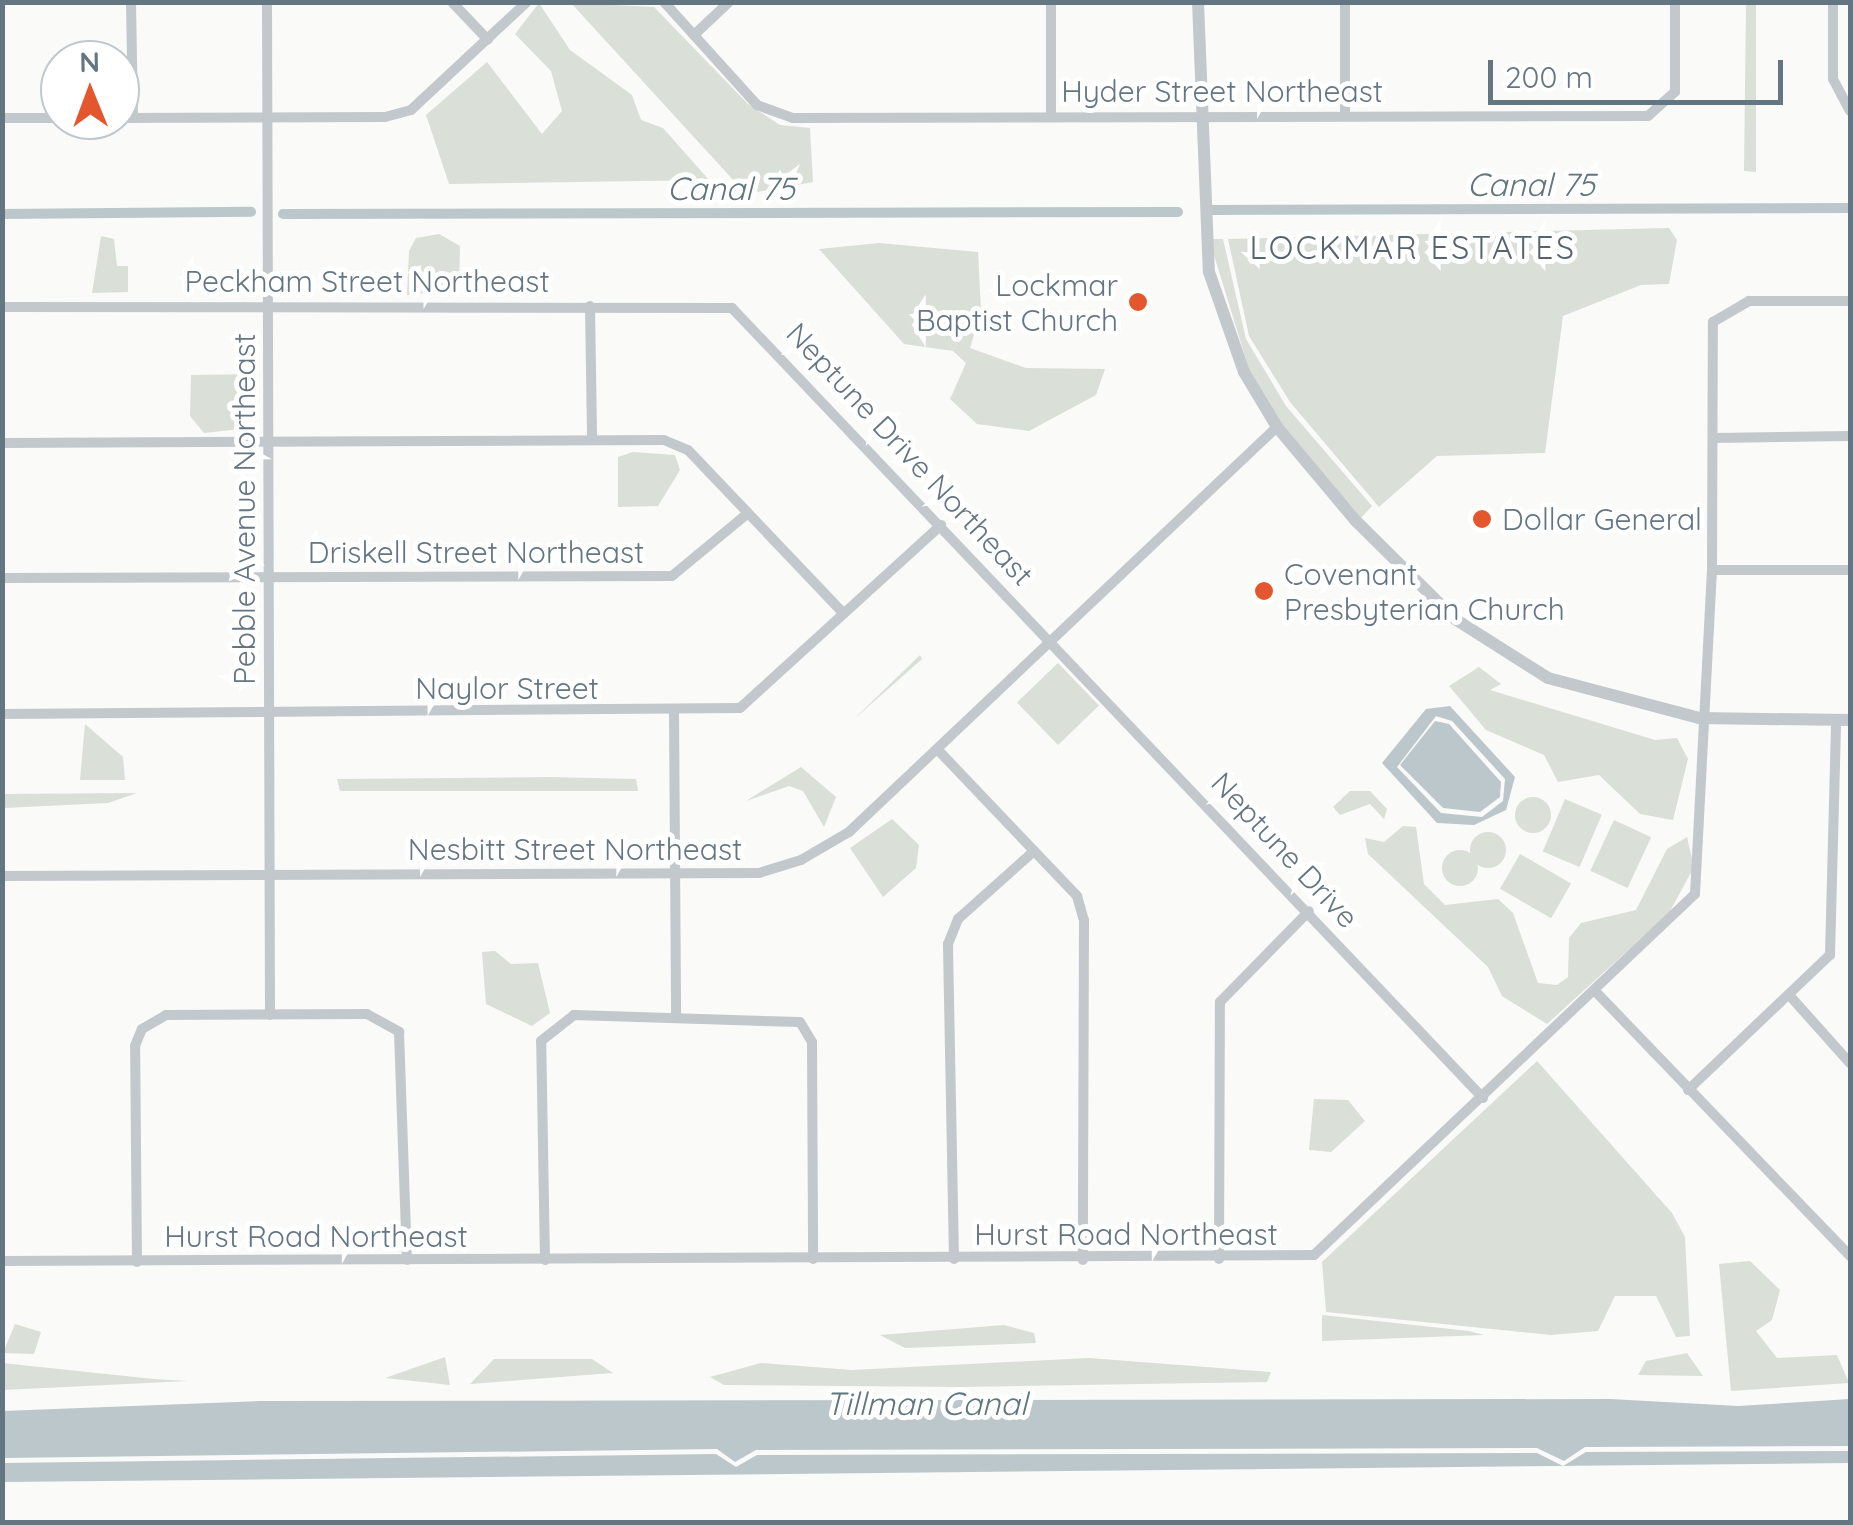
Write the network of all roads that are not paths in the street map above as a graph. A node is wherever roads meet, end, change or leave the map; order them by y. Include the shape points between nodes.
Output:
1 (131, 2) edge
2 (267, 2) edge
3 (452, 2) edge
4 (527, 2) edge
5 (664, 2) edge
6 (728, 2) edge
7 (1052, 2) edge
8 (1198, 2) edge
9 (1345, 2) edge
10 (1675, 2) edge
11 (1833, 2) edge
12 (694, 35) junction
13 (132, 40) edge
14 (488, 40) junction
15 (1849, 111) edge
16 (1198, 116) junction
17 (1345, 116) junction
18 (268, 117) junction
19 (1051, 117) junction
20 (2, 118) edge
21 (40, 118) edge
22 (140, 118) edge
23 (1850, 300) edge
24 (269, 306) junction
25 (590, 306) junction
26 (2, 307) edge
27 (732, 308) joint
28 (1277, 427) junction
29 (1850, 436) edge
30 (1714, 438) junction
31 (592, 440) junction
32 (269, 441) junction
33 (2, 442) edge
34 (746, 514) junction
35 (941, 525) junction
36 (1712, 570) junction
37 (1850, 570) edge
38 (2, 578) edge
39 (269, 578) junction
40 (843, 613) junction
41 (1049, 638) junction
42 (269, 712) junction
43 (674, 713) junction
44 (2, 714) edge
45 (1699, 718) junction
46 (1843, 720) edge
47 (938, 750) junction
48 (1034, 850) junction
49 (676, 874) junction
50 (270, 875) junction
51 (2, 876) edge
52 (1309, 911) junction
53 (1596, 992) junction
54 (1790, 996) junction
55 (676, 1014) junction
56 (270, 1015) junction
57 (1850, 1063) edge
58 (1688, 1090) junction
59 (1483, 1098) junction
60 (1850, 1256) edge
61 (813, 1259) junction
62 (954, 1259) junction
63 (1220, 1259) junction
64 (407, 1260) junction
65 (545, 1260) junction
66 (1083, 1260) junction
67 (2, 1261) edge
68 (137, 1262) junction

1 - 13 street
2 - 18 street, Pebble Avenue Northeast
3 - 14 street
4 - 14 street
5 - 12 street
6 - 12 street
7 - 19 street
8 - 16 street
9 - 17 street
10 - 17 street, Hyder Street Northeast via 1668,106 1648,116
11 - 15 street via 1833,79
12 - 19 street, Hyder Street Northeast via 773,116
14 - 18 street via 412,110
16 - 17 street, Hyder Street Northeast
16 - 19 street, Hyder Street Northeast
16 - 28 street via 1208,272 1244,372
18 - 22 street
18 - 24 street, Pebble Avenue Northeast
20 - 21 street
23 - 30 street, Hurst Road Northeast via 1749,301 1723,310 1713,322
24 - 25 street, Peckham Street Northeast
24 - 26 street, Peckham Street Northeast
24 - 32 street, Pebble Avenue Northeast
25 - 27 street, Peckham Street Northeast
25 - 31 street
27 - 35 street, Neptune Drive Northeast
28 - 41 street, Nesbitt Street Northeast
28 - 45 street via 1356,521 1498,649 1601,697
29 - 30 street
30 - 36 street, Hurst Road Northeast
31 - 32 street
31 - 34 street via 664,440 688,450
32 - 33 street
32 - 39 street, Pebble Avenue Northeast
34 - 39 street, Driskell Street Northeast via 672,576
34 - 40 street
35 - 40 street, Naylor Street
35 - 41 street, Neptune Drive Northeast
36 - 37 street
36 - 45 street, Hurst Road Northeast
38 - 39 street, Driskell Street Northeast
39 - 42 street, Pebble Avenue Northeast
40 - 43 street, Naylor Street via 740,708
41 - 47 street, Nesbitt Street Northeast
41 - 52 street, Neptune Drive
42 - 43 street, Naylor Street
42 - 44 street, Naylor Street
42 - 50 street, Pebble Avenue Northeast
43 - 49 street
45 - 46 street
45 - 53 street, Hurst Road Northeast via 1702,876
46 - 54 street via 1836,938
47 - 48 street
47 - 49 street, Nesbitt Street Northeast via 849,832 801,860 758,873
48 - 62 street via 958,920 948,944
48 - 66 street via 1077,896 1084,920
49 - 50 street, Nesbitt Street Northeast
49 - 55 street
50 - 51 street, Nesbitt Street Northeast
50 - 56 street, Pebble Avenue Northeast
52 - 59 street, Neptune Drive
52 - 63 street via 1220,1002
53 - 58 street
53 - 59 street, Hurst Road Northeast
54 - 57 street
54 - 58 street
55 - 61 street via 783,1014 812,1042
55 - 65 street via 574,1015 547,1030
56 - 64 street via 367,1014 399,1032
56 - 68 street via 166,1015 142,1028
58 - 60 street
59 - 63 street, Hurst Road Northeast via 1314,1255
61 - 62 street, Hurst Road Northeast
61 - 65 street, Hurst Road Northeast
62 - 66 street, Hurst Road Northeast
63 - 66 street, Hurst Road Northeast
64 - 65 street, Hurst Road Northeast
64 - 68 street, Hurst Road Northeast
67 - 68 street, Hurst Road Northeast

